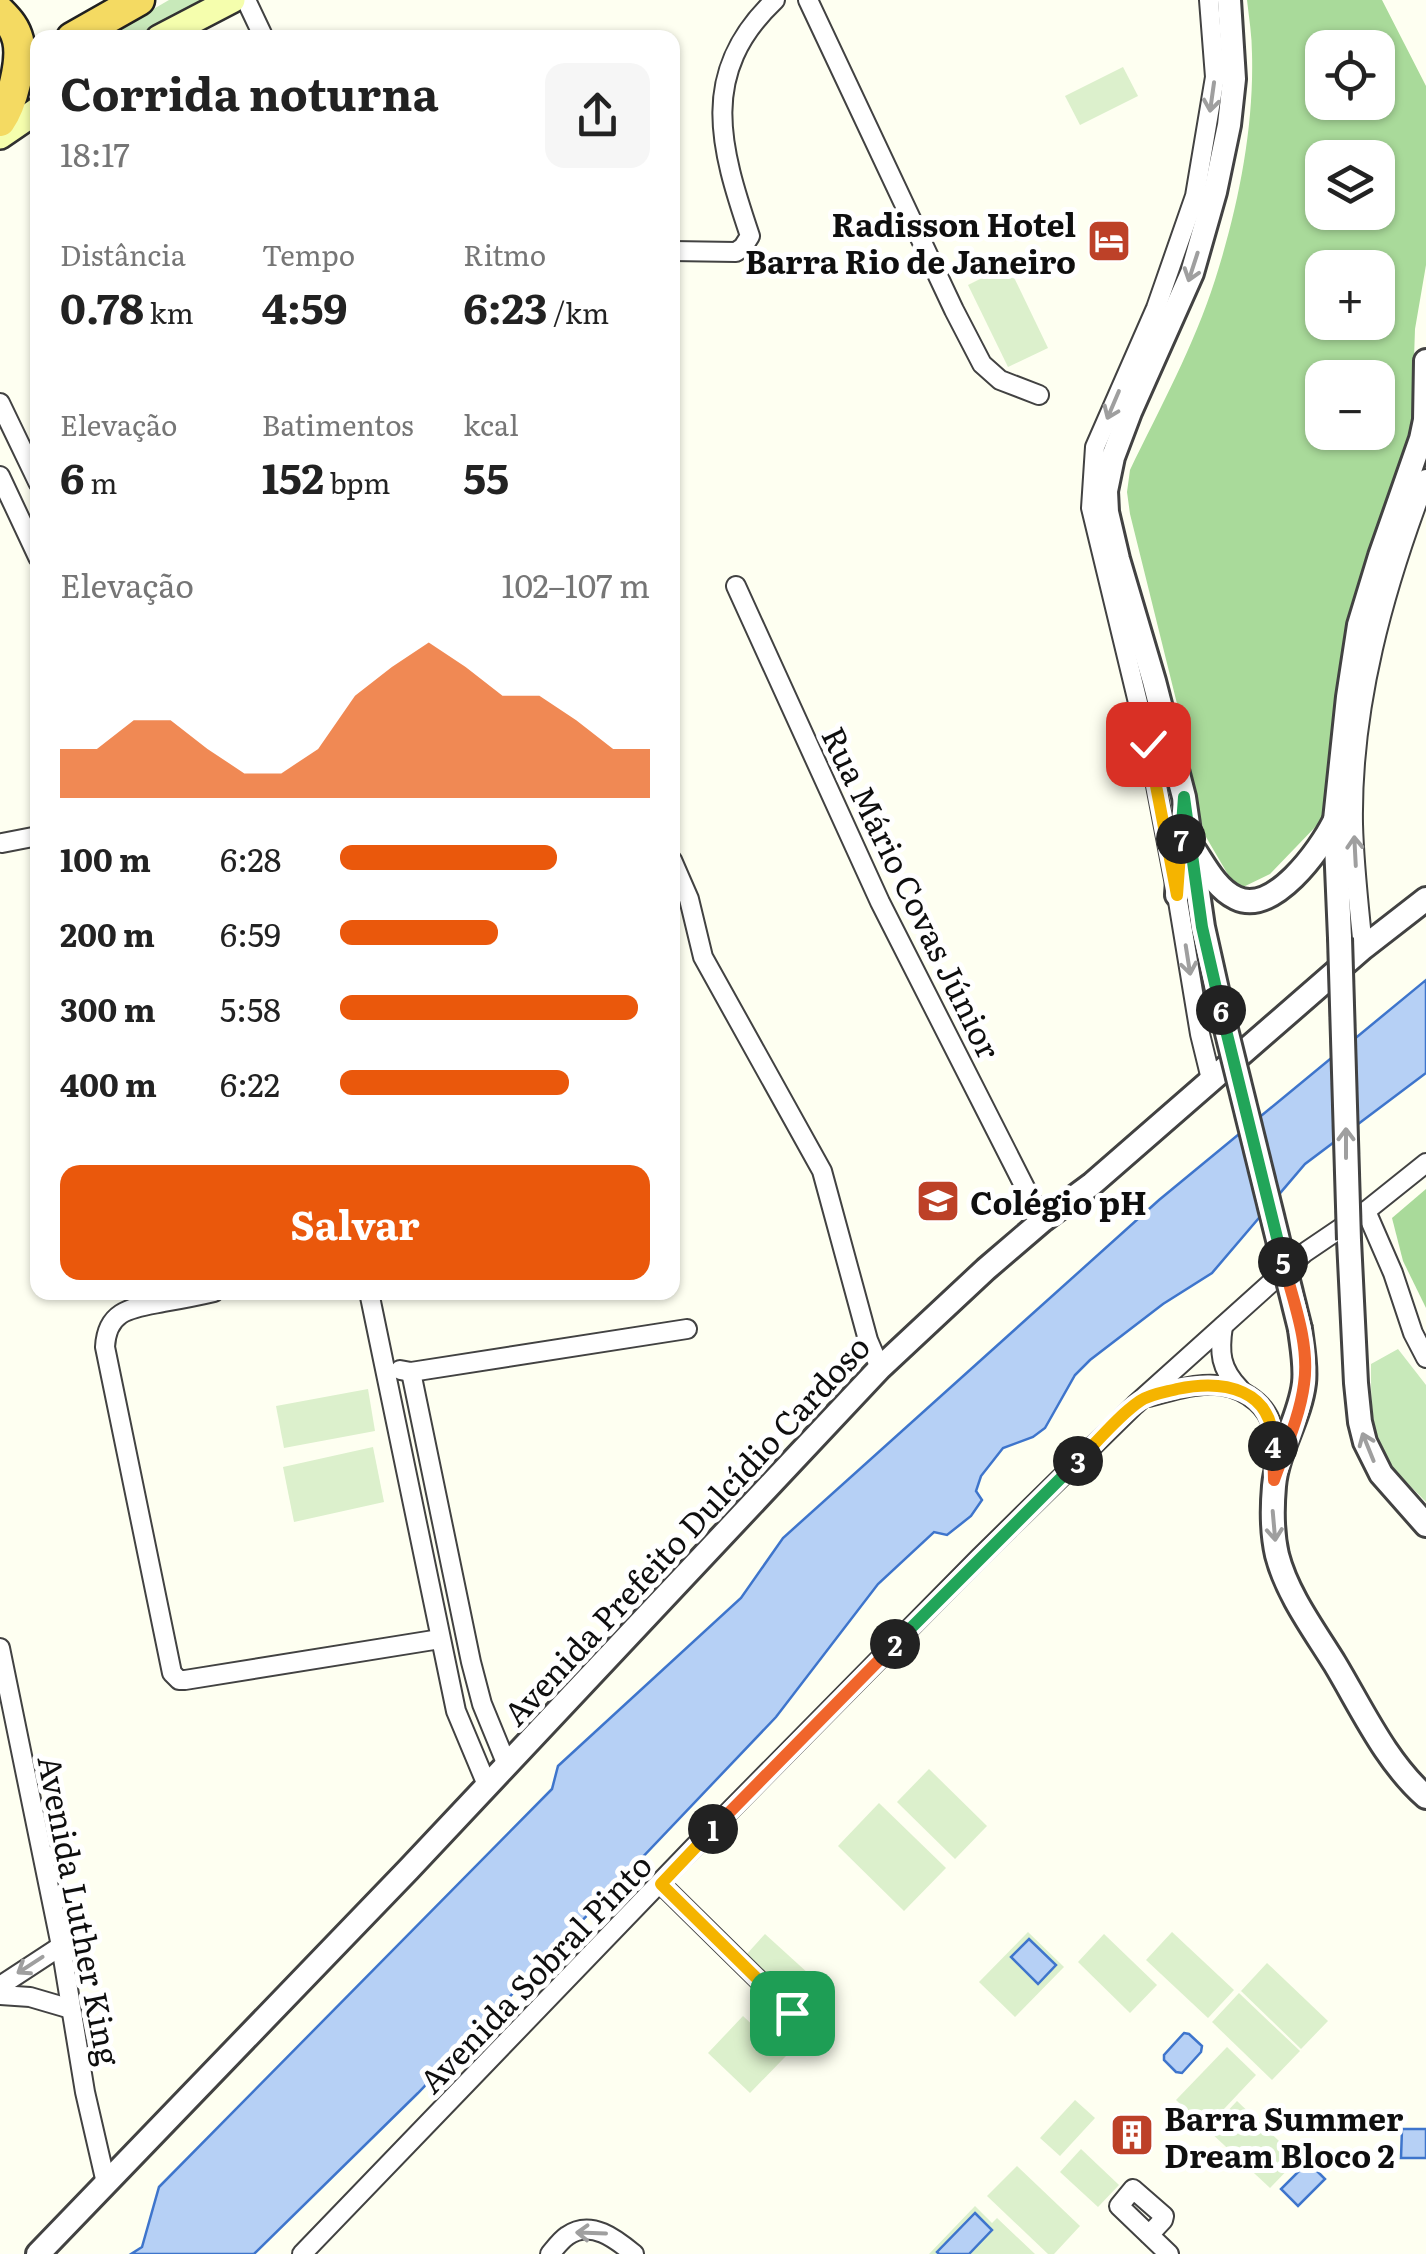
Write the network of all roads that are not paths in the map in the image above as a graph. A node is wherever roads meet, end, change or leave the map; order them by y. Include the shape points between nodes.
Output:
1 (139, 0) edge
2 (232, 0) edge
3 (246, 0) edge
4 (775, 0) edge
5 (808, 0) edge
6 (1208, 0) edge
7 (1229, 0) edge
8 (0, 12) edge
9 (86, 30) edge
10 (174, 30) edge
11 (260, 30) edge
12 (18, 72) edge
13 (30, 115) edge
14 (0, 122) edge
15 (0, 136) edge
16 (680, 251) edge
17 (1426, 361) edge
18 (1039, 395) dead end
19 (1426, 402) edge
20 (0, 403) edge
21 (5, 430) edge
22 (30, 469) edge
23 (0, 476) edge
24 (1426, 479) edge
25 (30, 540) edge
26 (736, 586) dead end
27 (1114, 604) junction
28 (1154, 681) junction
29 (1357, 747) junction
30 (1184, 797) junction
31 (1335, 820) junction
32 (30, 837) edge
33 (2, 842) edge
34 (1193, 848) junction
35 (680, 878) edge
36 (1177, 895) junction
37 (1426, 899) edge
38 (1363, 948) junction
39 (1211, 1080) junction
40 (1426, 1163) edge
41 (1366, 1211) junction
42 (1042, 1221) junction
43 (174, 1300) edge
44 (371, 1300) edge
45 (1409, 1317) junction
46 (1223, 1326) junction
47 (687, 1329) dead end
48 (1426, 1335) edge
49 (1426, 1358) edge
50 (384, 1367) junction
51 (880, 1368) junction
52 (411, 1372) junction
53 (1244, 1392) junction
54 (1144, 1398) junction
55 (1274, 1480) junction
56 (1426, 1525) edge
57 (440, 1639) junction
58 (0, 1648) edge
59 (6, 1716) edge
60 (507, 1765) junction
61 (487, 1785) junction
62 (1426, 1797) edge
63 (661, 1884) junction
64 (61, 1946) junction
65 (0, 1986) edge
66 (0, 1995) edge
67 (71, 2009) junction
68 (792, 2013) dead end
69 (106, 2183) junction
70 (1149, 2236) dead end
71 (38, 2254) edge
72 (302, 2254) edge
73 (550, 2254) edge
74 (634, 2254) edge
75 (1169, 2254) edge

1 - 9 highway
2 - 10 main road
3 - 11 street
4 - 16 street via 748,30 725,79 721,112 748,242 736,252
5 - 18 street via 982,364 1000,380
6 -> 27 street via 1215,77 1195,196 1156,308 1095,447 1091,508
7 -> 28 street via 1234,79 1214,192 1192,274 1112,457 1106,491 1118,559
8 - 12 highway via 18,38
12 - 14 highway
13 - 15 main road
17 - 19 street
19 - 31 street via 1421,439 1359,625
20 - 21 street
21 - 22 street
23 - 25 street
24 - 29 street via 1380,612
26 - 42 street, Rua Mário Covas Júnior via 880,902
27 - 28 street
27 - 36 street
28 - 30 street
29 - 31 street
38 -> 29 street via 1353,821
30 - 34 street
30 - 36 street
31 - 34 street via 1302,868 1255,902 1221,888
56 -> 31 street, bridge via 1381,1474 1364,1442 1358,1402
32 - 33 street
34 - 55 street, bridge via 1202,927 1305,1364
35 - 51 street via 703,957 822,1171
36 -> 39 street
37 - 38 street, Avenida Prefeito Dulcídio Cardoso
38 - 39 street, Avenida Prefeito Dulcídio Cardoso
39 - 42 street, Avenida Prefeito Dulcídio Cardoso
40 - 41 street, Avenida Sobral Pinto
41 - 45 street
41 - 46 street, Avenida Sobral Pinto via 1304,1253
42 - 51 street, Avenida Prefeito Dulcídio Cardoso
43 - 57 street via 130,1309 112,1321 105,1347 175,1677
44 - 50 street
45 - 48 street
45 - 49 street
46 - 53 street via 1221,1360
46 - 54 street, Avenida Sobral Pinto
47 - 52 street
50 - 52 street
50 - 57 street
51 - 60 street, Avenida Prefeito Dulcídio Cardoso
52 - 60 street via 470,1662
53 - 54 street via 1213,1384
53 - 55 street via 1270,1418
54 - 63 street, Avenida Sobral Pinto
55 -> 62 street via 1274,1530 1284,1576 1394,1762
57 - 61 street via 458,1716
58 - 59 street, Avenida Luther King
59 - 64 street, Avenida Luther King
60 - 61 street, Avenida Prefeito Dulcídio Cardoso
61 - 69 street, Avenida Prefeito Dulcídio Cardoso
63 - 68 street
63 - 72 street, Avenida Sobral Pinto
64 -> 65 street
64 - 67 street, Avenida Luther King
66 - 67 street
67 - 69 street, Avenida Luther King
69 - 71 street, Avenida Prefeito Dulcídio Cardoso
70 - 75 street
74 -> 73 street via 599,2230 569,2234

